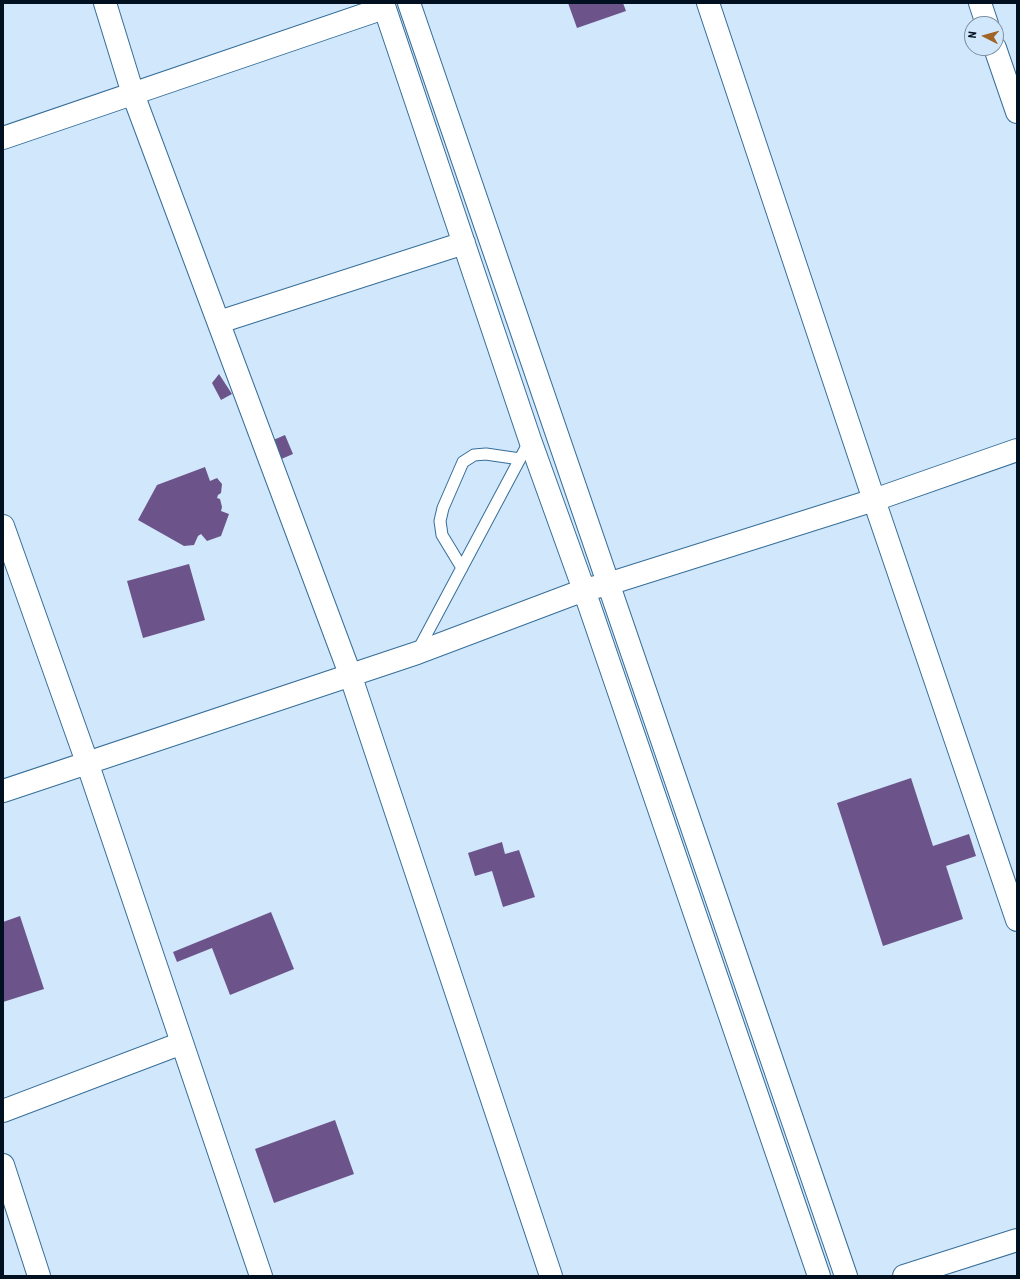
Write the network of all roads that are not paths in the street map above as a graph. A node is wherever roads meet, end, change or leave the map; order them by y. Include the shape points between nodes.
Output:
1 (106, 3) edge
2 (409, 3) edge
3 (708, 3) edge
4 (980, 3) edge
5 (384, 6) edge
6 (984, 16) edge
7 (998, 56) edge
8 (133, 94) junction
9 (1017, 112) edge
10 (3, 138) edge
11 (464, 243) junction
12 (219, 322) junction
13 (530, 440) junction
14 (1017, 450) edge
15 (520, 459) junction
16 (874, 500) junction
17 (3, 526) edge
18 (462, 568) junction
19 (608, 584) junction
20 (584, 590) junction
21 (417, 653) junction
22 (350, 674) junction
23 (86, 762) junction
24 (3, 791) edge
25 (1017, 920) edge
26 (182, 1043) junction
27 (3, 1112) edge
28 (3, 1165) edge
29 (1017, 1240) edge
30 (39, 1276) edge
31 (261, 1276) edge
32 (551, 1276) edge
33 (819, 1276) edge
34 (846, 1276) edge
35 (904, 1276) edge

1 - 8 street
2 - 19 street
3 - 16 street
4 - 6 street
5 - 8 street
5 - 11 street
7 - 9 street
8 - 10 street
8 - 12 street
11 - 12 street
11 - 13 street
12 - 22 street
13 - 15 lane
13 - 20 street
14 - 16 street
15 - 18 lane
15 - 18 lane via 486,454 474,455 463,462 440,521 442,535
16 - 19 street
16 - 25 street
17 - 23 street
18 - 21 lane
19 - 20 street
19 - 34 street
20 - 21 street
20 - 33 street
21 - 22 street
22 - 23 street
22 - 32 street
23 - 24 street
23 - 26 street
26 - 27 street
26 - 31 street
28 - 30 street
29 - 35 street

